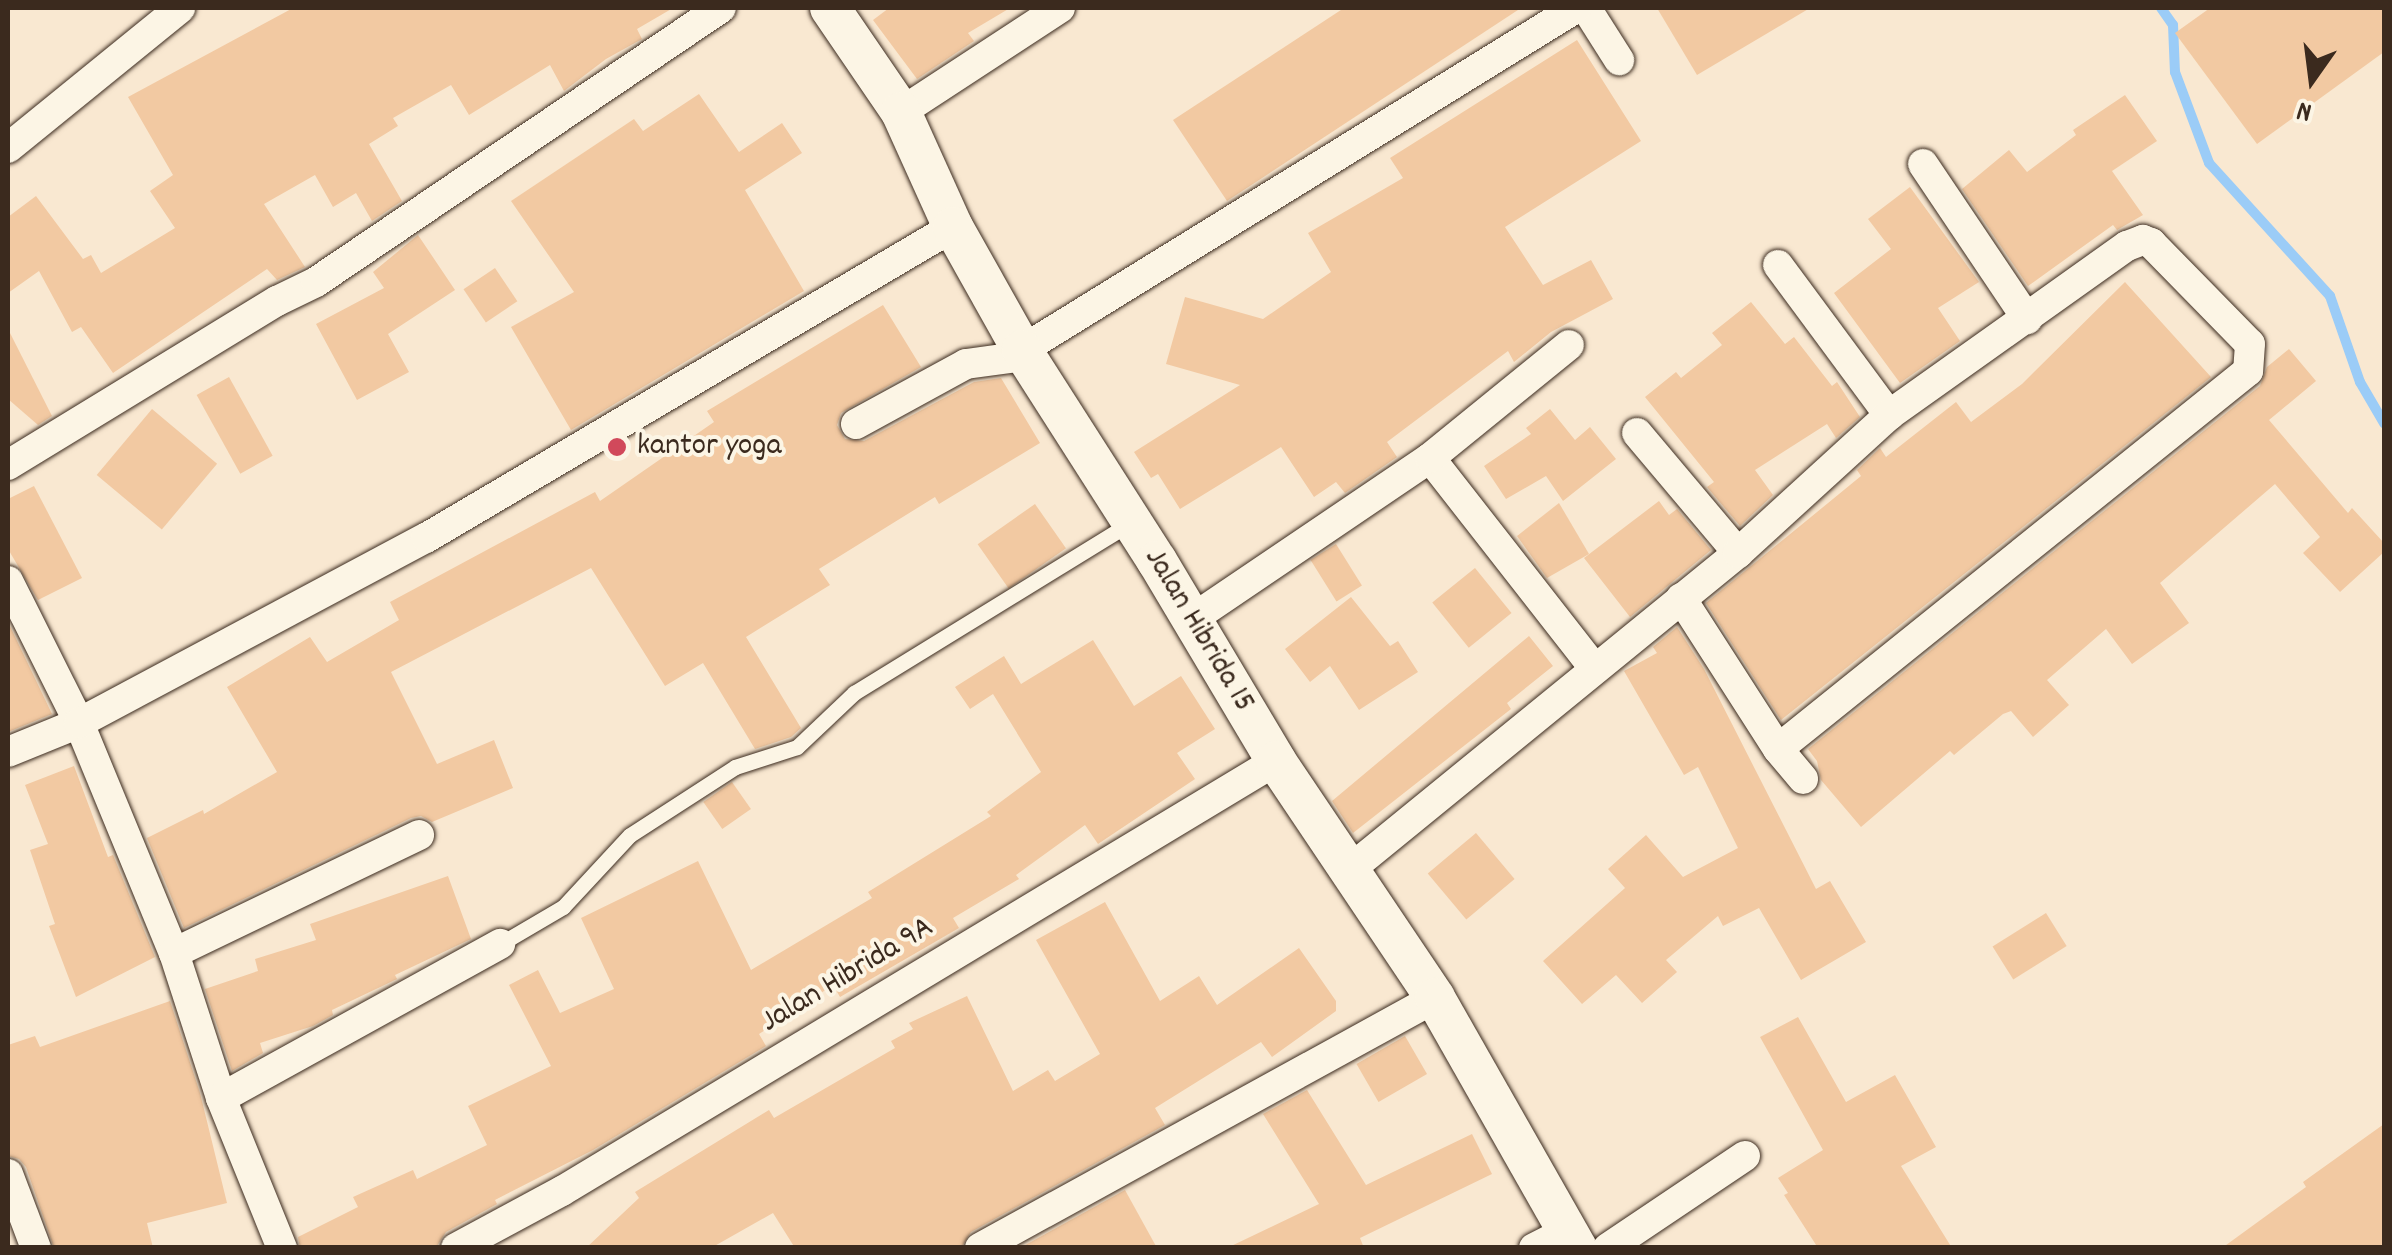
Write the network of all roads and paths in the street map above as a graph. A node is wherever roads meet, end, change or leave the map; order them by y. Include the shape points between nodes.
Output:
1 (180, 8) edge
2 (721, 8) edge
3 (830, 8) edge
4 (1060, 8) edge
5 (1576, 8) edge
6 (1586, 8) edge
7 (1619, 60) dead end
8 (901, 112) junction
9 (8, 148) edge
10 (1923, 164) dead end
11 (953, 227) junction
12 (1778, 265) dead end
13 (2027, 319) junction
14 (1569, 345) dead end
15 (1024, 353) junction
16 (1889, 414) junction
17 (856, 424) dead end
18 (1637, 433) dead end
19 (1430, 458) junction
20 (8, 465) edge
21 (1132, 522) junction
22 (1738, 553) junction
23 (8, 583) edge
24 (1681, 598) junction
25 (1192, 619) junction
26 (1593, 668) junction
27 (79, 723) junction
28 (1778, 750) junction
29 (8, 752) edge
30 (1276, 761) junction
31 (1803, 779) dead end
32 (418, 835) dead end
33 (1348, 872) junction
34 (500, 944) joint
35 (174, 953) junction
36 (1435, 998) junction
37 (221, 1098) junction
38 (1745, 1156) dead end
39 (8, 1174) edge
40 (1560, 1242) edge
41 (36, 1248) edge
42 (282, 1248) edge
43 (456, 1248) edge
44 (980, 1248) edge
45 (1608, 1248) edge

1 - 9 street
2 - 20 street via 316,282
3 - 8 street, Jalan Hibrida 15
4 - 8 street
5 - 15 street
6 - 7 street
8 - 11 street, Jalan Hibrida 15
10 - 13 street
11 - 15 street, Jalan Hibrida 15
11 - 27 street via 426,538
12 - 16 street
13 - 16 street
13 - 28 street via 2144,240 2250,344 2252,360 2248,371
14 - 19 street
15 - 17 street via 966,364
15 - 21 street, Jalan Hibrida 15
16 - 22 street
18 - 22 street
19 - 25 street
19 - 26 street
21 - 25 street, Jalan Hibrida 15
21 - 34 lane via 854,692 797,747 734,767 630,835 564,907
22 - 24 street
23 - 27 street
24 - 26 street
24 - 28 street
25 - 30 street, Jalan Hibrida 15
26 - 33 street
27 - 29 street
27 - 35 street
28 - 31 street
30 - 33 street, Jalan Hibrida 15
30 - 43 street, Jalan Hibrida 9A via 562,1191
32 - 35 street
33 - 36 street, Jalan Hibrida 15
34 - 37 street
35 - 37 street
36 - 40 street, Jalan Hibrida 15
36 - 44 street
37 - 42 street
38 - 45 street
39 - 41 street

